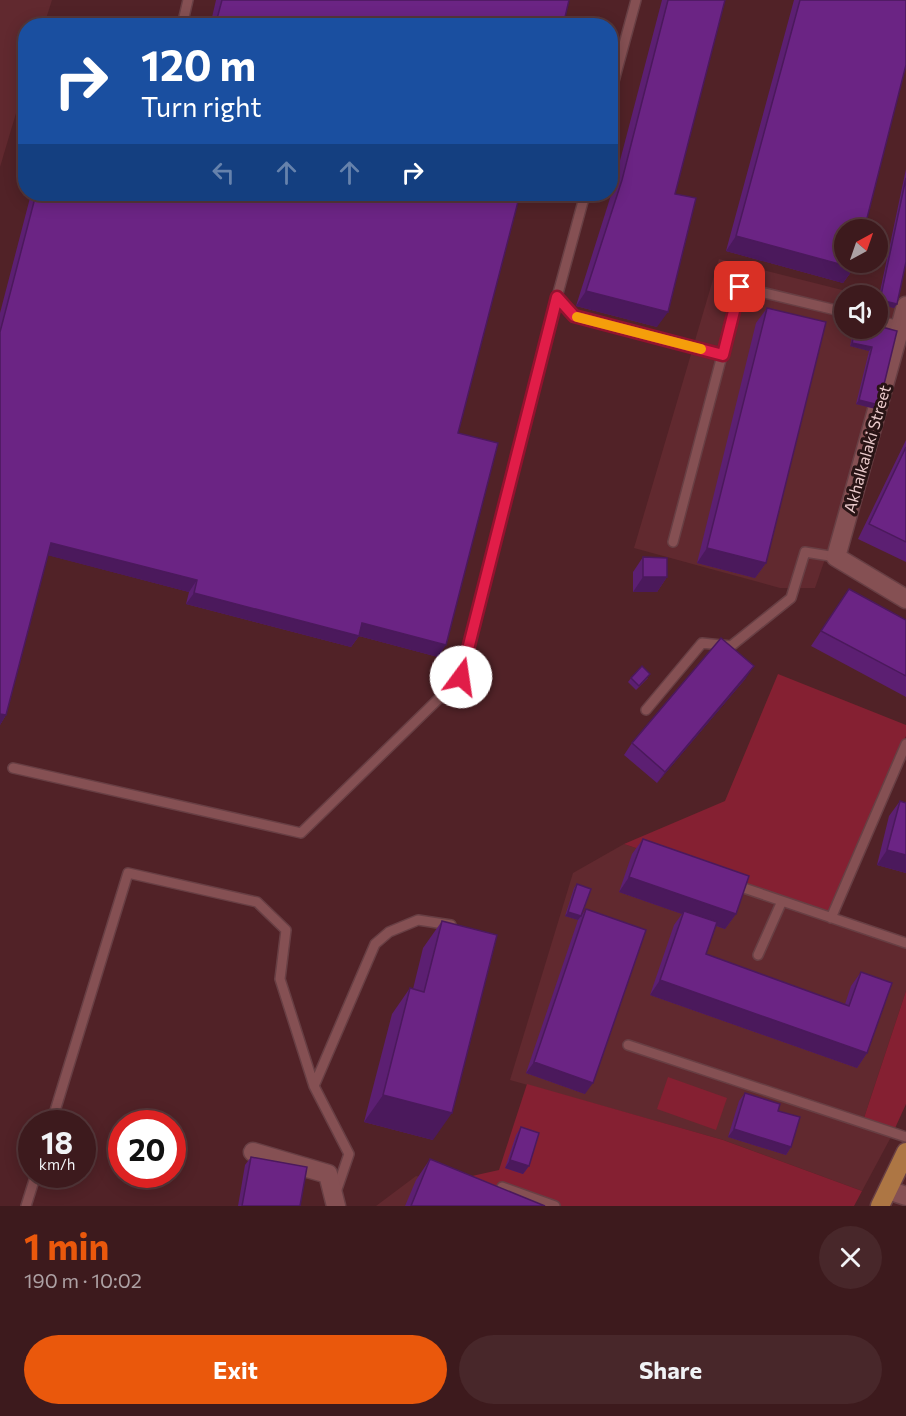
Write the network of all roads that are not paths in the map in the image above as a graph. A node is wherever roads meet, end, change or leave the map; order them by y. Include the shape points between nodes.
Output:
1 (188, 0) edge
2 (636, 0) edge
3 (184, 17) dead end
4 (618, 66) edge
5 (583, 201) edge
6 (557, 297) junction
7 (906, 306) edge
8 (834, 310) edge
9 (888, 324) edge
10 (902, 327) junction
11 (723, 355) junction
12 (673, 542) dead end
13 (836, 558) junction
14 (906, 599) edge
15 (646, 710) dead end
16 (906, 744) edge
17 (13, 768) dead end
18 (726, 882) edge
19 (782, 901) junction
20 (831, 918) junction
21 (464, 928) edge
22 (906, 943) edge
23 (758, 955) dead end
24 (628, 1045) dead end
25 (315, 1086) junction
26 (55, 1110) edge
27 (906, 1137) edge
28 (253, 1152) dead end
29 (906, 1152) edge
30 (502, 1187) edge
31 (32, 1188) edge
32 (906, 1196) edge
33 (884, 1198) edge
34 (335, 1202) edge
35 (26, 1206) edge
36 (555, 1206) edge

1 - 3 lane
2 - 4 lane
5 - 6 lane
6 - 11 lane via 574,316
6 - 17 lane via 461,677 301,833
7 - 10 street, Akhalkalaki Street
8 - 11 lane via 740,287
9 - 10 lane
10 - 13 street, Akhalkalaki Street
11 - 12 lane
13 - 14 street
13 - 15 lane via 805,552 791,598 731,646 702,643
16 - 20 lane
18 - 19 lane
19 - 20 lane
19 - 23 lane
20 - 22 lane
21 - 25 lane via 418,920 389,932 375,944
24 - 27 lane
25 - 26 lane via 280,979 286,930 256,902 128,873
25 - 34 lane via 349,1154
28 - 34 street via 328,1174
29 - 33 main road
30 - 36 lane
31 - 35 lane
32 - 33 street

